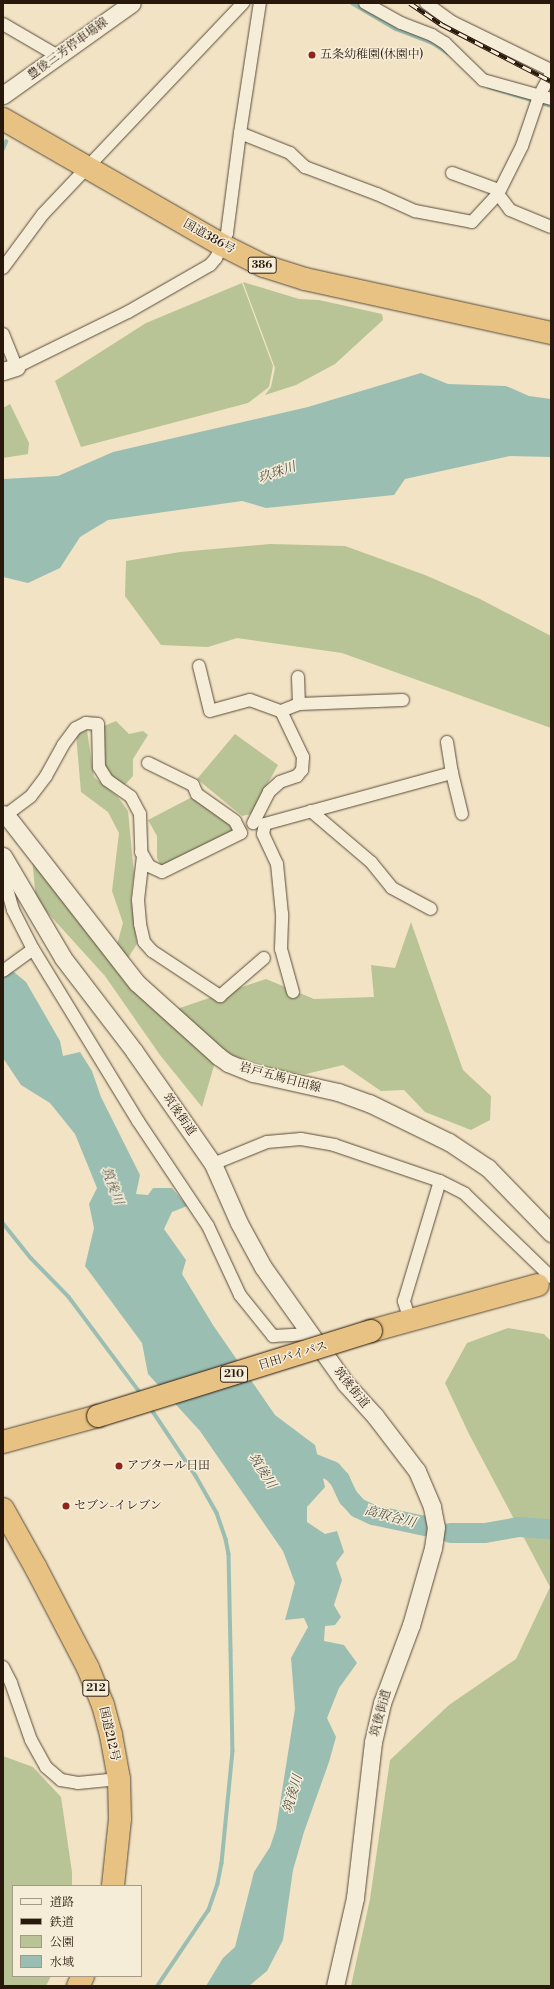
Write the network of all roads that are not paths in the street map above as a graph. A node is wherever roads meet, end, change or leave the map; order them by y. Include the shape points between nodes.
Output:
1 (243, 3) edge
2 (260, 3) edge
3 (365, 3) edge
4 (426, 3) edge
5 (124, 6) edge
6 (3, 24) edge
7 (58, 56) junction
8 (551, 72) edge
9 (3, 95) edge
10 (542, 100) edge
11 (3, 119) edge
12 (240, 133) junction
13 (86, 168) junction
14 (452, 173) dead end
15 (498, 192) junction
16 (551, 227) edge
17 (222, 245) junction
18 (3, 268) edge
19 (551, 333) edge
20 (3, 334) edge
21 (9, 369) edge
22 (199, 666) dead end
23 (298, 677) dead end
24 (403, 700) dead end
25 (299, 704) junction
26 (281, 711) junction
27 (447, 742) dead end
28 (148, 763) dead end
29 (452, 773) junction
30 (311, 811) junction
31 (5, 814) edge
32 (462, 814) dead end
33 (259, 823) junction
34 (237, 826) junction
35 (143, 856) junction
36 (6, 861) edge
37 (431, 909) dead end
38 (33, 950) junction
39 (264, 958) dead end
40 (3, 971) edge
41 (294, 992) dead end
42 (213, 1164) junction
43 (440, 1181) junction
44 (551, 1233) edge
45 (544, 1281) edge
46 (410, 1320) junction
47 (310, 1334) junction
48 (3, 1442) edge
49 (3, 1509) edge
50 (3, 1667) edge
51 (119, 1779) junction
52 (113, 1885) edge
53 (82, 1977) edge
54 (78, 1986) edge
55 (335, 1986) edge

1 - 13 street
2 - 12 street
3 - 10 street via 445,43 483,80
4 - 8 street via 452,22
5 - 7 street, 豊後三芳停車場線
6 - 7 street
7 - 9 street, 豊後三芳停車場線
8 - 10 street
10 - 15 street
11 - 13 highway, 国道386号 / 386
12 - 15 street via 290,153 305,167 415,211 472,222
12 - 17 street via 227,233
13 - 17 highway, 国道386号 / 386
13 - 18 street via 43,214
14 - 15 street
15 - 16 street via 510,210
17 - 19 highway, 国道386号 / 386 via 264,266 305,279
17 - 21 street via 210,265 128,312
20 - 21 street
22 - 26 street via 210,711 250,700
23 - 25 street
24 - 25 street
25 - 26 street
26 - 33 street via 303,757 302,770 297,776 280,782 269,792
27 - 29 street
28 - 34 street via 193,785 197,794 235,821
29 - 30 street
29 - 32 street
30 - 33 street
30 - 37 street via 370,862 392,888
31 - 35 street via 31,796 46,776 62,745 76,728 86,723 98,724 99,767 107,780 131,797 140,814
31 - 44 street, 岩戸五馬日田線 via 137,983 218,1056 253,1073 338,1092 369,1103 449,1142 488,1168
33 - 34 street via 247,822
33 - 41 street via 277,864 282,914 281,949
34 - 35 street via 241,833 162,872 149,866
35 - 39 street via 138,900 140,924 144,942 152,951 220,996
36 - 38 street via 7,889 13,910
36 - 42 street, 筑後街道 via 63,958 134,1051
38 - 40 street
38 - 47 street via 138,1121 208,1226 240,1295 273,1336
42 - 43 street via 267,1142 301,1139 334,1145
42 - 47 street, 筑後街道 via 239,1223 263,1267
43 - 45 street via 465,1194
43 - 46 street via 404,1301
45 - 46 highway, 日田バイパス / 210
46 - 48 highway, 日田バイパス / 210, bridge via 98,1416
47 - 55 street, 筑後街道 via 345,1383 375,1416 417,1471 432,1507 436,1527 433,1548 412,1625 382,1703 373,1742 355,1898
49 - 51 highway, 国道212号 / 212 via 88,1668 105,1712
50 - 51 street via 31,1740 46,1767 61,1780 78,1783
51 - 52 highway, 国道212号 / 212 via 120,1819
53 - 54 highway

